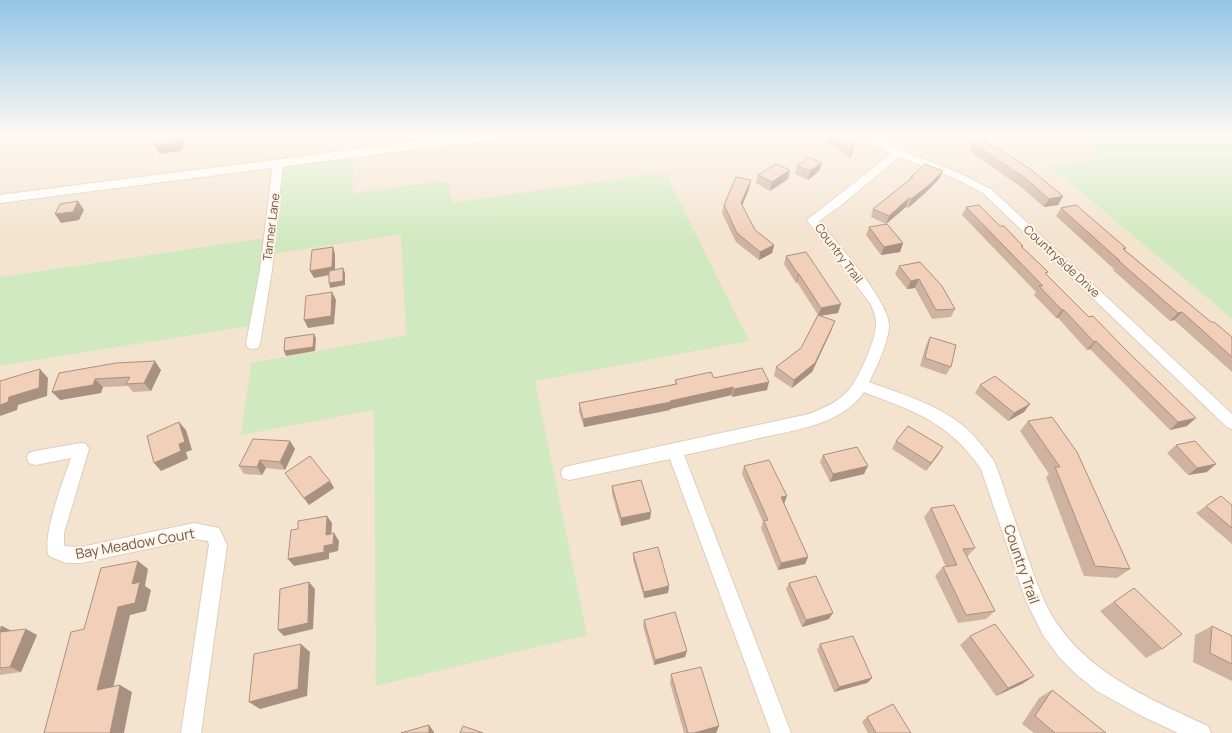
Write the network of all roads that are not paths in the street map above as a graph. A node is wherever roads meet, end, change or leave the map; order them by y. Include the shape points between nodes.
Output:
1 (230, 169) edge
2 (277, 169) edge
3 (878, 169) edge
4 (940, 169) edge
5 (0, 199) edge
6 (253, 344) dead end
7 (861, 385) junction
8 (1232, 422) edge
9 (675, 451) junction
10 (35, 458) dead end
11 (569, 473) dead end
12 (191, 733) edge
13 (781, 733) edge
14 (1201, 733) edge

1 - 5 street
2 - 6 street, Tanner Lane
3 - 7 street, Country Trail via 814,220 875,301 884,322 883,333
4 - 8 street, Countryside Drive via 987,191
7 - 9 street, Country Trail via 844,403 827,414 793,426
7 - 14 street, Country Trail via 936,414 961,432 979,450 988,466 1043,620 1072,659 1119,695
9 - 11 street, Country Trail
9 - 13 street
10 - 12 street, Bay Meadow Court via 81,449 56,533 55,550 66,555 81,555 194,531 213,534 218,545 216,566

